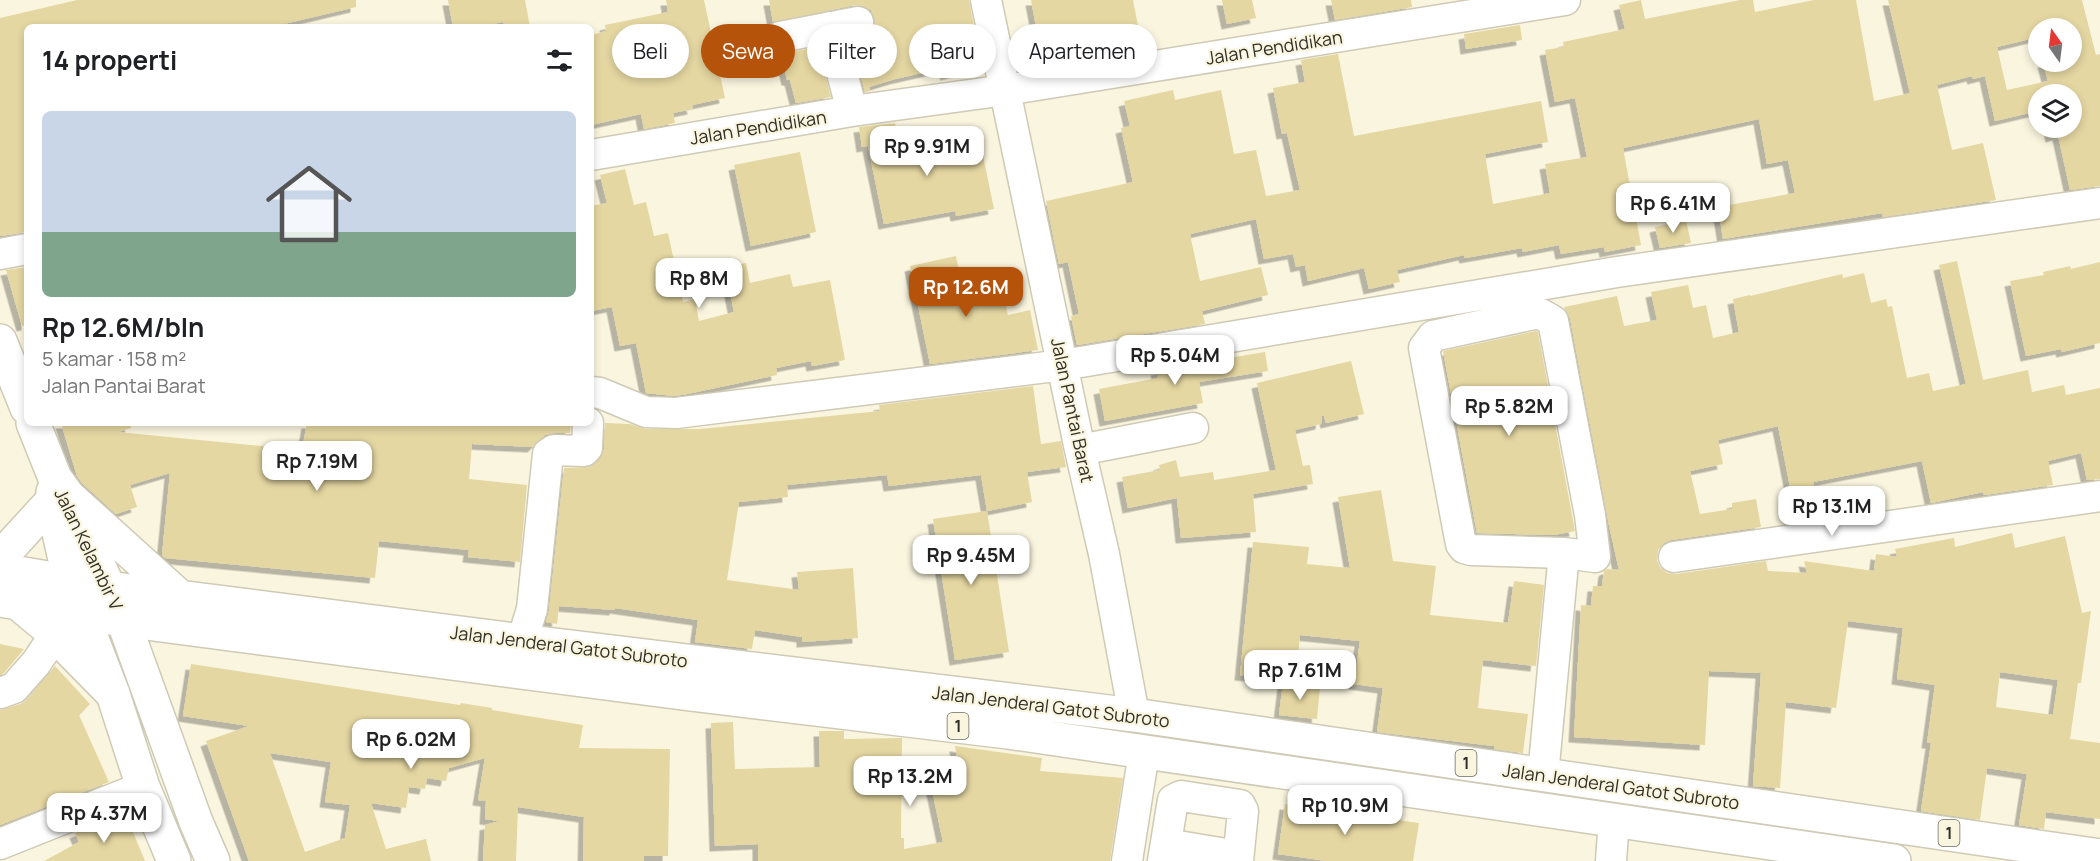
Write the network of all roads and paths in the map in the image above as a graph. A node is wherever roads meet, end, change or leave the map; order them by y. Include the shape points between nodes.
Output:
1 (986, 0) edge
2 (1565, 0) edge
3 (795, 34) edge
4 (1006, 90) junction
5 (852, 111) junction
6 (594, 154) edge
7 (2100, 203) edge
8 (24, 250) edge
9 (0, 254) edge
10 (0, 341) edge
11 (1063, 365) junction
12 (594, 392) edge
13 (24, 401) edge
14 (34, 426) edge
15 (588, 426) edge
16 (1192, 428) dead end
17 (1080, 450) junction
18 (58, 492) junction
19 (2100, 496) edge
20 (1564, 553) junction
21 (0, 555) edge
22 (1674, 557) dead end
23 (0, 570) edge
24 (70, 582) junction
25 (108, 588) junction
26 (180, 597) junction
27 (9, 602) edge
28 (81, 614) junction
29 (123, 620) junction
30 (55, 635) junction
31 (522, 641) junction
32 (0, 693) edge
33 (113, 694) junction
34 (1134, 715) junction
35 (1009, 716) junction
36 (1144, 752) junction
37 (1543, 775) junction
38 (143, 787) junction
39 (1798, 811) junction
40 (1614, 819) junction
41 (0, 844) edge
42 (1791, 846) junction
43 (1165, 852) edge
44 (2100, 856) edge
45 (1238, 858) edge
46 (174, 861) edge
47 (213, 861) edge
48 (1127, 861) edge
49 (1611, 861) edge
50 (1894, 861) edge

1 - 4 street, Jalan Pantai Barat
2 - 4 street, Jalan Pendidikan
3 - 5 street via 844,24
4 - 5 street, Jalan Pendidikan
4 - 11 street, Jalan Pantai Barat
5 - 6 street, Jalan Pendidikan
7 - 11 street via 1617,272
8 - 9 street
10 - 13 main road
11 - 12 street via 676,412 646,412
11 - 17 street, Jalan Pantai Barat
14 - 18 main road, Jalan Kelambir V
15 - 31 street via 585,451 554,450 548,454 532,609
16 - 17 street
17 - 34 street, Jalan Pantai Barat
18 - 21 main road
18 - 24 main road, Jalan Kelambir V
18 - 25 main road, Jalan Kelambir V
18 - 26 main road
19 - 22 street
20 - 20 street via 1595,557 1553,321 1534,314 1432,336 1424,348 1461,544 1471,550
20 - 37 street
23 - 24 main road, Jalan Jenderal Gatot Subroto / 1
24 - 25 main road, Jalan Jenderal Gatot Subroto / 1
24 - 28 main road, Jalan Kelambir V
25 - 26 main road, Jalan Jenderal Gatot Subroto / 1
25 - 29 main road, Jalan Kelambir V
26 - 31 main road, Jalan Jenderal Gatot Subroto / 1
27 - 28 main road, Jalan Jenderal Gatot Subroto / 1
27 - 30 main road
28 - 29 main road, Jalan Jenderal Gatot Subroto / 1
28 - 33 main road, Jalan Kelambir V
29 - 35 main road, Jalan Jenderal Gatot Subroto / 1 via 690,694
29 - 47 main road, Jalan Kelambir V
30 - 32 street via 14,688
30 - 33 main road
31 - 35 main road, Jalan Jenderal Gatot Subroto / 1
33 - 38 main road, Jalan Kelambir V
34 - 35 main road, Jalan Jenderal Gatot Subroto / 1
34 - 37 main road, Jalan Jenderal Gatot Subroto / 1
35 - 36 main road, Jalan Jenderal Gatot Subroto / 1
36 - 40 main road, Jalan Jenderal Gatot Subroto / 1
36 - 48 street
37 - 39 main road, Jalan Jenderal Gatot Subroto / 1
38 - 41 street
38 - 46 main road, Jalan Kelambir V
39 - 42 main road
39 - 44 main road, Jalan Jenderal Gatot Subroto / 1
40 - 42 main road, Jalan Jenderal Gatot Subroto / 1
40 - 49 street
42 - 50 main road, Jalan Jenderal Gatot Subroto / 1
43 - 45 street
43 - 45 street via 1173,800 1181,796 1240,805 1243,811

